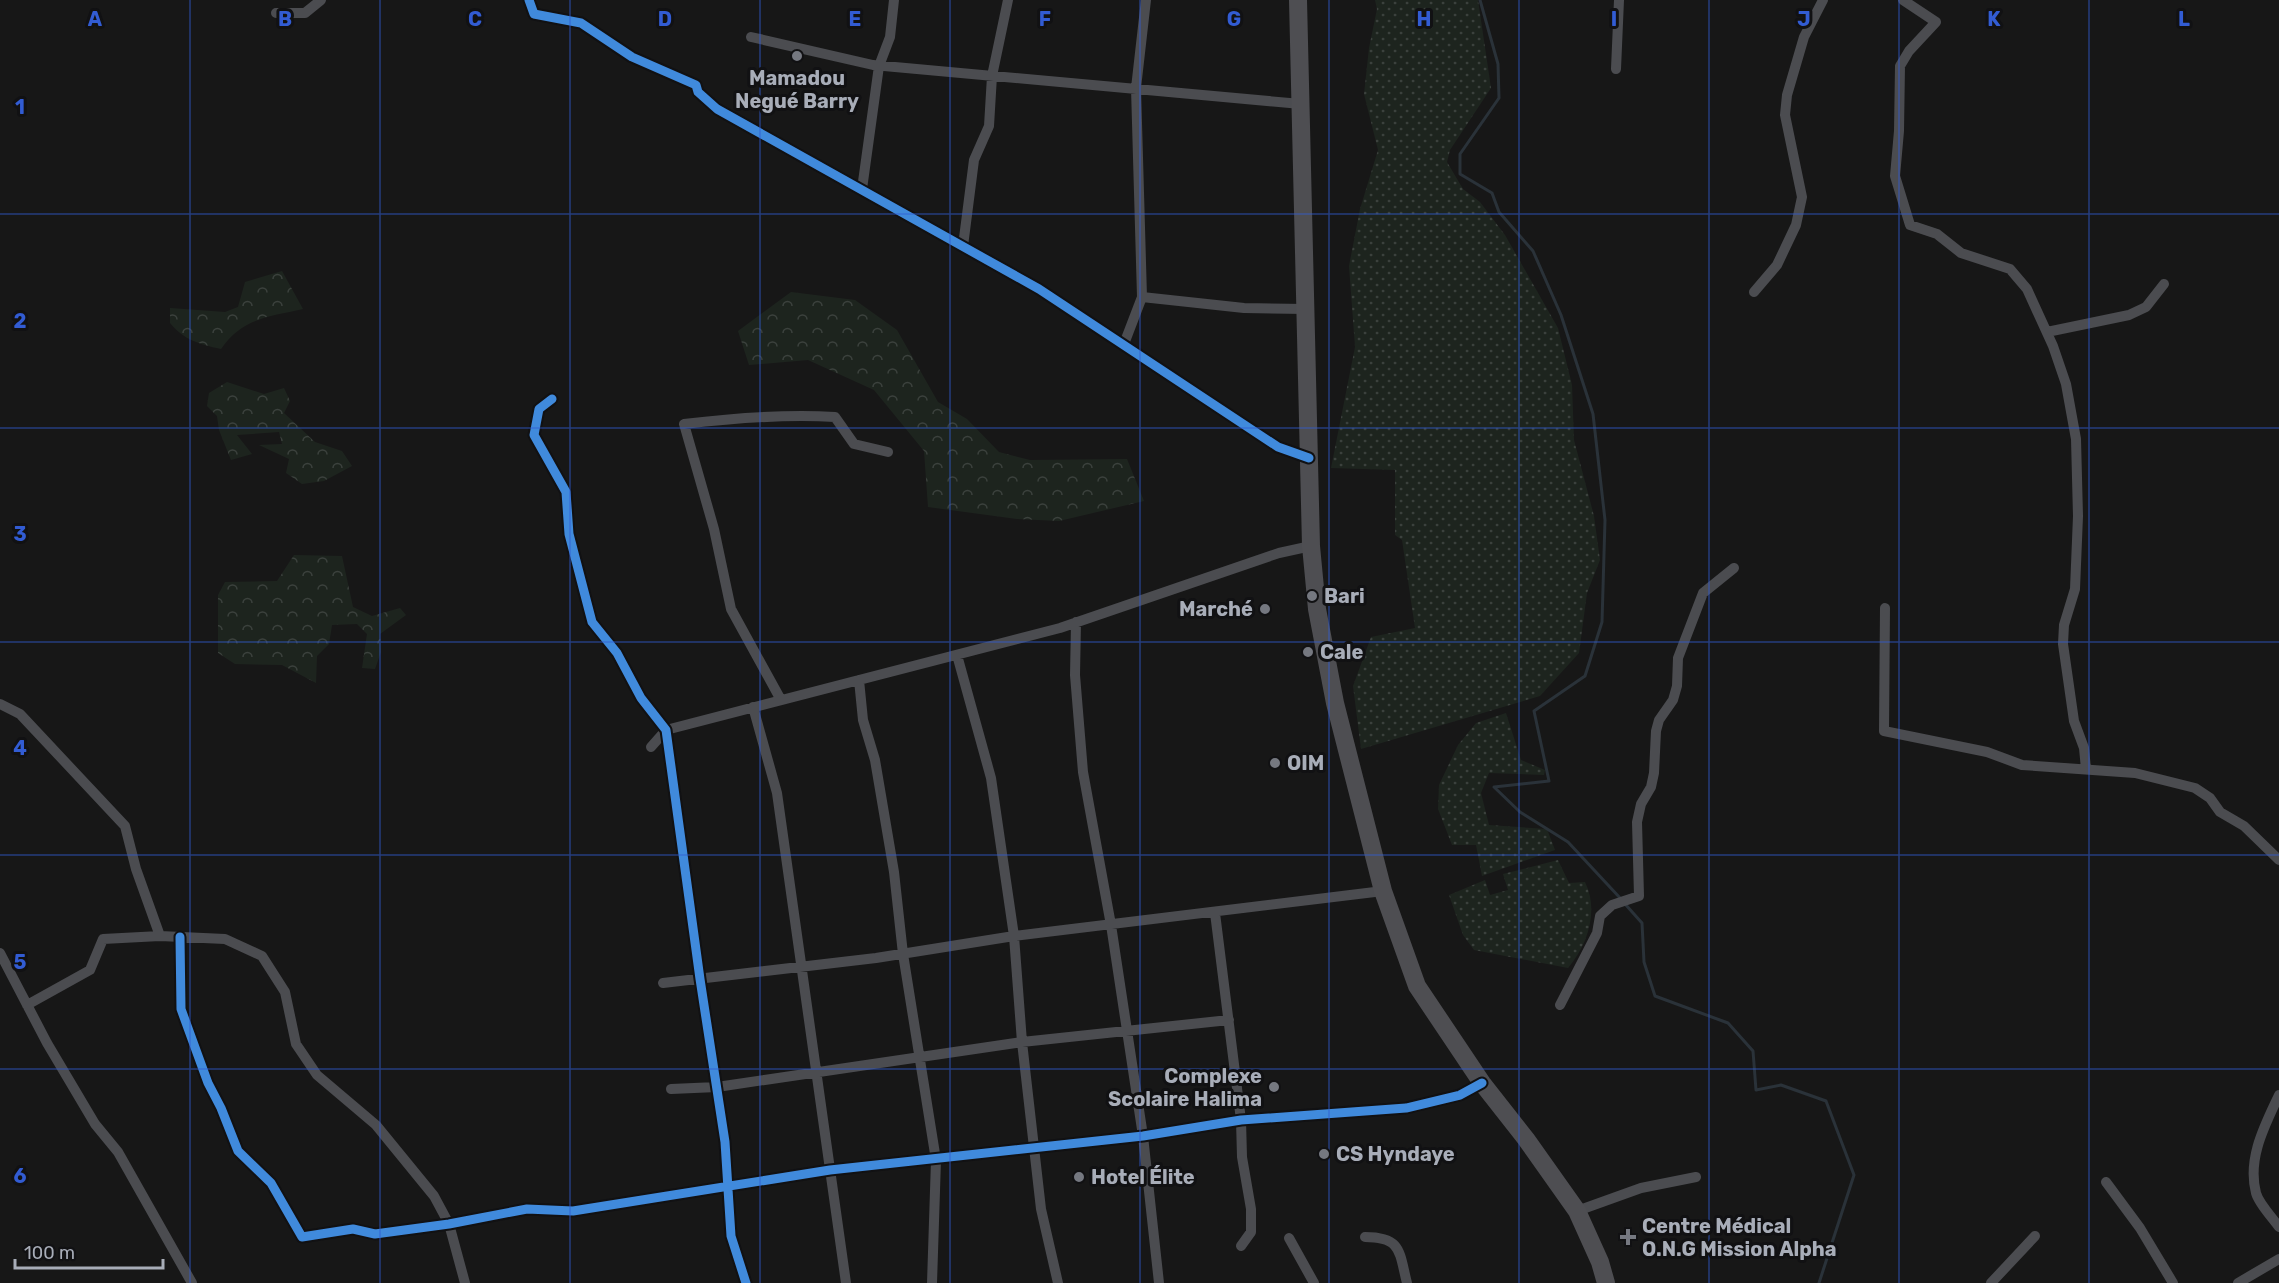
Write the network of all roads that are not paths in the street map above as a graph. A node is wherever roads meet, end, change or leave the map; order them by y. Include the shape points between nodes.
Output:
1 (321, 0) edge
2 (528, 0) edge
3 (894, 0) edge
4 (1008, 0) edge
5 (1146, 0) edge
6 (1298, 0) edge
7 (1619, 0) edge
8 (1823, 0) edge
9 (1903, 0) edge
10 (276, 13) dead end
11 (751, 37) dead end
12 (879, 66) junction
13 (1616, 69) dead end
14 (992, 76) junction
15 (1136, 88) junction
16 (1301, 104) junction
17 (862, 189) junction
18 (963, 246) junction
19 (2164, 284) dead end
20 (1754, 292) dead end
21 (1142, 297) junction
22 (1306, 309) junction
23 (2047, 332) junction
24 (1124, 344) junction
25 (552, 399) dead end
26 (888, 452) dead end
27 (1309, 458) junction
28 (1311, 546) junction
29 (1734, 568) dead end
30 (1885, 608) dead end
31 (1076, 622) junction
32 (957, 655) junction
33 (858, 680) junction
34 (781, 700) junction
35 (0, 704) edge
36 (753, 708) junction
37 (666, 730) junction
38 (651, 747) dead end
39 (2086, 769) junction
40 (2279, 861) edge
41 (1383, 891) junction
42 (1215, 913) junction
43 (1111, 925) junction
44 (160, 936) junction
45 (1014, 936) junction
46 (180, 937) junction
47 (0, 952) edge
48 (903, 954) junction
49 (803, 967) junction
50 (700, 979) junction
51 (663, 983) dead end
52 (27, 1005) junction
53 (1560, 1005) dead end
54 (1229, 1020) junction
55 (1127, 1031) junction
56 (1022, 1042) junction
57 (920, 1057) junction
58 (817, 1072) junction
59 (1482, 1083) junction
60 (717, 1087) junction
61 (671, 1089) dead end
62 (2279, 1095) edge
63 (1241, 1120) junction
64 (1143, 1136) junction
65 (1035, 1147) junction
66 (936, 1160) junction
67 (830, 1170) junction
68 (1696, 1177) dead end
69 (2106, 1182) dead end
70 (728, 1185) junction
71 (1577, 1211) junction
72 (449, 1224) junction
73 (2279, 1227) edge
74 (2035, 1236) dead end
75 (1365, 1237) dead end
76 (1289, 1238) dead end
77 (1241, 1246) dead end
78 (2279, 1259) edge
79 (192, 1283) edge
80 (465, 1283) edge
81 (746, 1283) edge
82 (846, 1283) edge
83 (933, 1283) edge
84 (1058, 1283) edge
85 (1159, 1283) edge
86 (1314, 1283) edge
87 (1407, 1283) edge
88 (1606, 1283) edge
89 (1991, 1283) edge
90 (2173, 1283) edge
91 (2238, 1283) edge

1 - 10 street via 305,13
2 - 17 street via 534,14 582,23 632,57 696,85 698,92 717,109
3 - 12 street via 890,37
4 - 14 street
5 - 15 street
6 - 16 highway
7 - 13 street
8 - 20 street via 1804,37 1787,94 1785,115 1802,197 1798,216 1777,265
9 - 23 street via 1936,22 1900,66 1895,176 1910,225 1937,234 1961,253 2010,269 2027,290
11 - 12 street
12 - 14 street
12 - 17 street
14 - 15 street
14 - 18 street via 989,126 974,160
15 - 16 street
15 - 21 street
16 - 22 highway
17 - 18 street
18 - 24 street
19 - 23 street via 2146,307 2129,315
21 - 22 street via 1244,308
21 - 24 street
22 - 27 highway
23 - 39 street via 2066,384 2076,439 2075,590 2064,625 2063,644 2074,721 2084,748
24 - 27 street via 1278,447
25 - 37 street via 538,409 534,435 566,492 569,534 592,622 617,653 641,698
26 - 34 street via 854,444 835,417 732,418 684,424 714,529 731,609
27 - 28 highway
28 - 31 street via 1279,552
28 - 41 highway via 1324,657
29 - 53 street via 1702,593 1678,658 1673,700 1659,720 1651,787 1638,813 1640,890 1635,899 1612,905 1600,916 1597,933
30 - 39 street via 1884,731 1987,752 2022,765
31 - 32 street
31 - 43 street via 1075,675 1083,772
32 - 33 street
32 - 45 street via 991,778
33 - 34 street
33 - 48 street via 894,872
34 - 36 street
35 - 44 street via 20,714 126,826 136,869
36 - 37 street
36 - 49 street via 777,793
37 - 38 street
37 - 50 street
39 - 40 street via 2135,773 2195,788 2210,798 2220,813 2244,826
41 - 42 street
41 - 59 highway via 1417,986
42 - 43 street
42 - 54 street
43 - 45 street
43 - 55 street
44 - 46 street
44 - 52 street via 103,939 90,970
45 - 48 street
45 - 56 street
46 - 72 street via 225,939 262,956 285,992 296,1044 317,1075 375,1125 434,1196
46 - 72 street via 181,1009 208,1083 238,1151 271,1183 302,1237 353,1229 375,1234
47 - 52 street
48 - 49 street
48 - 57 street
49 - 50 street
49 - 58 street
50 - 51 street
50 - 60 street
52 - 79 street via 95,1124 118,1152
54 - 55 street
54 - 63 street
55 - 56 street
55 - 64 street
56 - 57 street
56 - 65 street
57 - 58 street
57 - 66 street
58 - 60 street
58 - 67 street
59 - 63 street via 1460,1095 1406,1108
59 - 71 highway
60 - 61 street
60 - 70 street
62 - 73 street via 2260,1136 2254,1168 2256,1194
63 - 64 street
63 - 77 street via 1252,1223
64 - 65 street
64 - 85 street
65 - 66 street
65 - 84 street via 1041,1209
66 - 67 street
66 - 83 street
67 - 70 street
67 - 82 street
68 - 71 street via 1641,1188
69 - 90 street
70 - 72 street via 573,1211 527,1209
70 - 81 street via 731,1236
71 - 88 highway
72 - 80 street
74 - 89 street
75 - 87 street via 1393,1241
76 - 86 street
78 - 91 street

